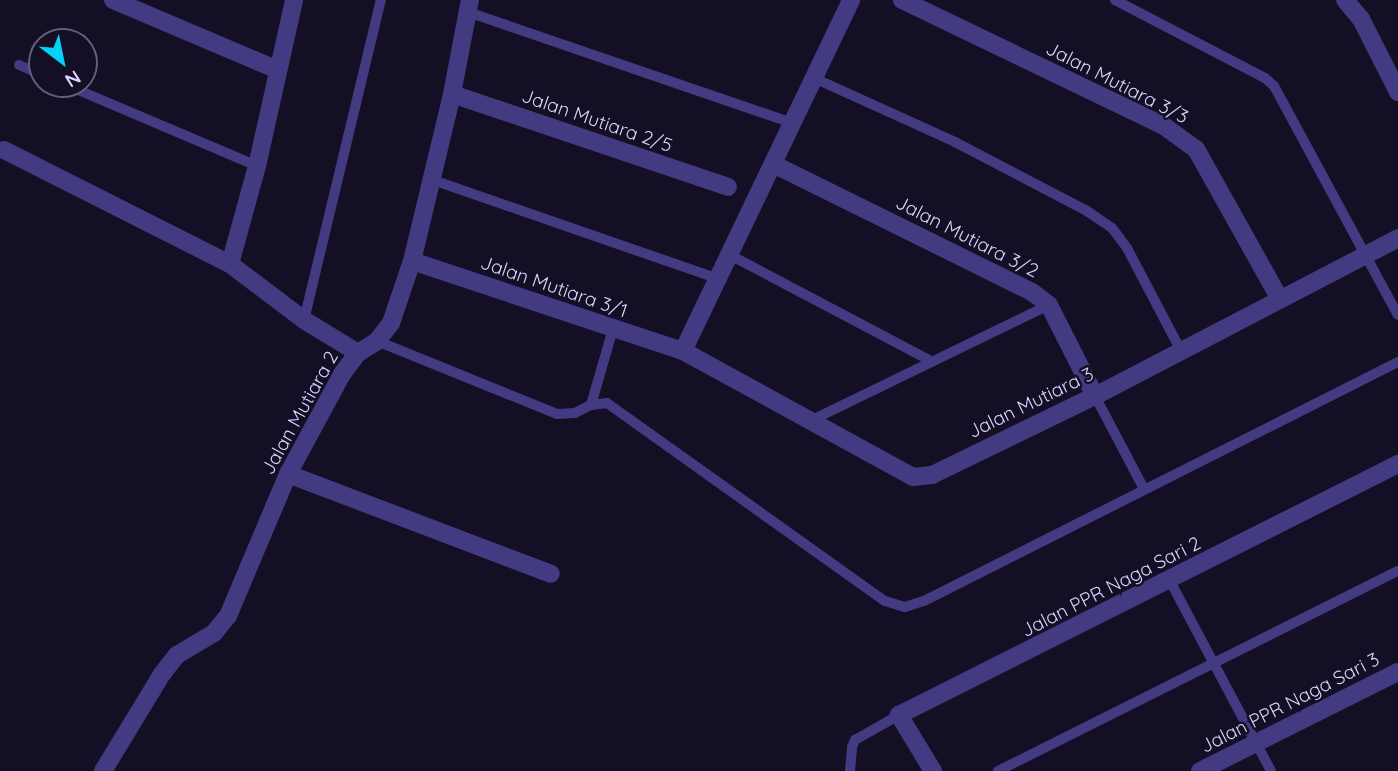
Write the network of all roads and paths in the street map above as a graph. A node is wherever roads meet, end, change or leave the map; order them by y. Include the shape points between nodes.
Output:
1 (113, 0) edge
2 (294, 0) edge
3 (381, 0) edge
4 (851, 0) edge
5 (902, 0) edge
6 (1115, 0) edge
7 (1345, 0) edge
8 (469, 6) edge
9 (19, 65) dead end
10 (28, 69) edge
11 (278, 70) junction
12 (814, 78) junction
13 (1398, 92) edge
14 (452, 94) junction
15 (97, 98) edge
16 (792, 123) junction
17 (4, 150) dead end
18 (773, 164) junction
19 (257, 166) junction
20 (430, 179) junction
21 (728, 187) dead end
22 (1398, 238) edge
23 (730, 255) junction
24 (1365, 255) junction
25 (412, 261) junction
26 (230, 264) junction
27 (719, 279) junction
28 (1280, 299) junction
29 (1049, 305) junction
30 (1398, 315) edge
31 (304, 320) junction
32 (613, 329) junction
33 (377, 341) junction
34 (1180, 349) junction
35 (683, 351) junction
36 (358, 353) junction
37 (931, 360) junction
38 (1398, 362) edge
39 (1095, 396) junction
40 (591, 404) junction
41 (810, 421) junction
42 (1398, 464) edge
43 (288, 474) junction
44 (1144, 489) junction
45 (1398, 571) edge
46 (551, 574) dead end
47 (1170, 581) junction
48 (1214, 663) junction
49 (1398, 672) edge
50 (899, 715) junction
51 (1257, 743) junction
52 (103, 771) edge
53 (850, 771) edge
54 (933, 771) edge
55 (998, 771) edge
56 (1200, 771) edge
57 (1271, 771) edge

1 - 11 street
2 - 11 street
3 - 31 lane
4 - 12 street
5 - 28 street, Jalan Mutiara 3/3 via 1164,126 1196,149
6 - 24 lane via 1274,86
7 - 13 street via 1361,19
8 - 14 street, Jalan Mutiara 2
8 - 16 lane
9 - 10 lane
11 - 19 street
12 - 16 street
12 - 34 lane via 955,142 1112,228
14 - 20 street, Jalan Mutiara 2
14 - 21 street, Jalan Mutiara 2/5
15 - 19 lane
16 - 18 street
17 - 26 street
18 - 23 street
18 - 29 street, Jalan Mutiara 3/2 via 1032,292
19 - 26 street
20 - 25 street, Jalan Mutiara 2
20 - 27 lane
22 - 24 street, Jalan Mutiara 3
23 - 27 street
23 - 37 lane
24 - 28 street, Jalan Mutiara 3
24 - 30 lane
25 - 32 street, Jalan Mutiara 3/1
25 - 33 street, Jalan Mutiara 2 via 391,323
26 - 31 street
27 - 35 street
28 - 34 street, Jalan Mutiara 3
29 - 37 lane
29 - 39 street, Jalan Mutiara 3/2
31 - 36 street
32 - 35 street, Jalan Mutiara 3/1
32 - 40 lane
33 - 36 street, Jalan Mutiara 2
33 - 40 lane via 557,414 575,413
34 - 39 street, Jalan Mutiara 3
35 - 41 street, Jalan Mutiara 3
36 - 43 street, Jalan Mutiara 2
37 - 41 lane
38 - 44 lane
39 - 41 street, Jalan Mutiara 3 via 932,475 913,477
39 - 44 lane
40 - 44 lane via 607,403 618,409 885,601 905,607
42 - 47 street, Jalan PPR Naga Sari 2
43 - 46 street
43 - 52 street, Jalan Mutiara 2 via 229,616 214,633 177,655
45 - 48 lane
47 - 48 lane
47 - 50 street, Jalan PPR Naga Sari 2
48 - 51 lane
48 - 55 lane
49 - 51 street, Jalan PPR Naga Sari 3
50 - 53 lane via 855,740
50 - 54 street
51 - 56 street, Jalan PPR Naga Sari 3
51 - 57 lane

